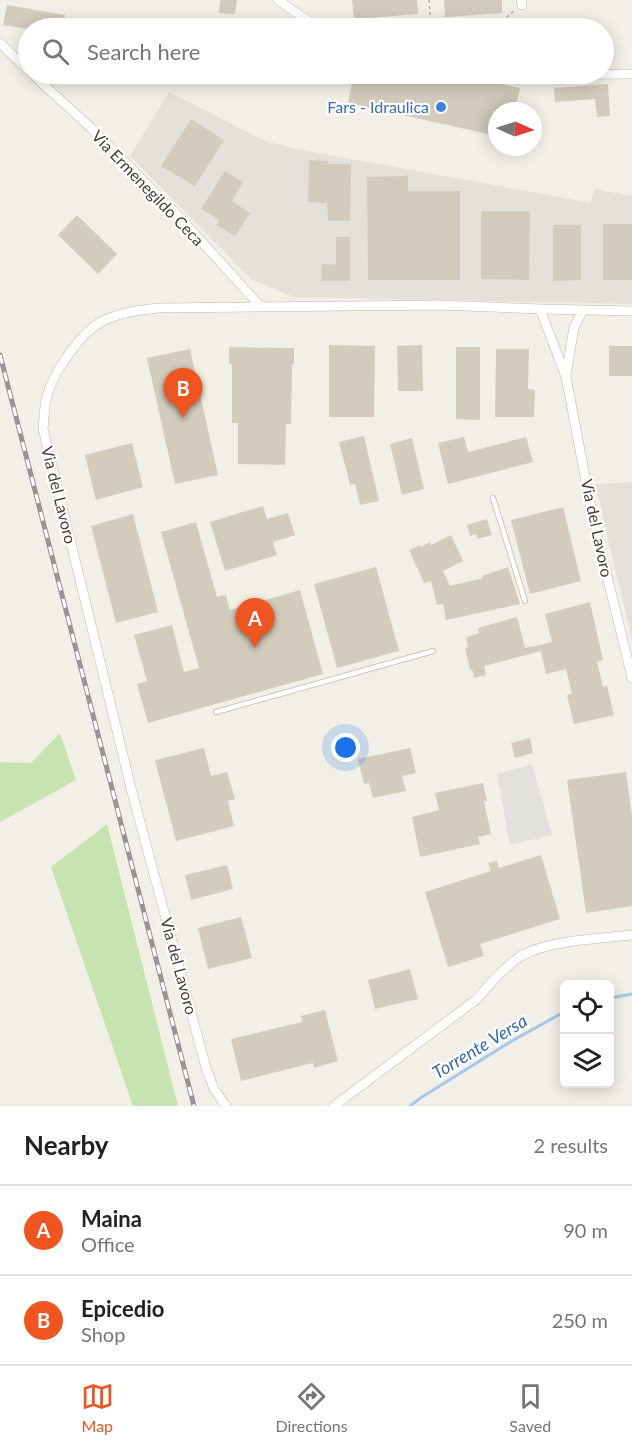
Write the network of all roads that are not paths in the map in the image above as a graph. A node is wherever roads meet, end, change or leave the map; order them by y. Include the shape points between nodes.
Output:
1 (278, 0) edge
2 (304, 18) edge
3 (0, 43) edge
4 (18, 60) edge
5 (614, 74) edge
6 (632, 74) edge
7 (43, 84) edge
8 (260, 306) junction
9 (540, 309) junction
10 (583, 310) junction
11 (632, 311) edge
12 (566, 377) junction
13 (493, 498) dead end
14 (525, 601) dead end
15 (433, 651) dead end
16 (632, 678) edge
17 (216, 712) dead end
18 (632, 935) edge
19 (226, 1106) edge
20 (334, 1106) edge

1 - 2 street
3 - 4 street
5 - 6 street
7 - 8 street, Via Ermenegildo Ceca via 183,221
8 - 9 street, Via del Lavoro
8 - 19 street, Via del Lavoro via 160,308 128,312 100,322 60,366 46,399 43,429 132,792 203,1056 214,1089
9 - 10 street, Via del Lavoro
9 - 12 street, Via del Lavoro
10 - 11 street, Via del Lavoro
10 - 12 street, Via del Lavoro via 574,327
12 - 16 street, Via del Lavoro via 594,523
13 - 14 lane
15 - 17 lane
18 - 20 street via 549,945 521,956 477,999

